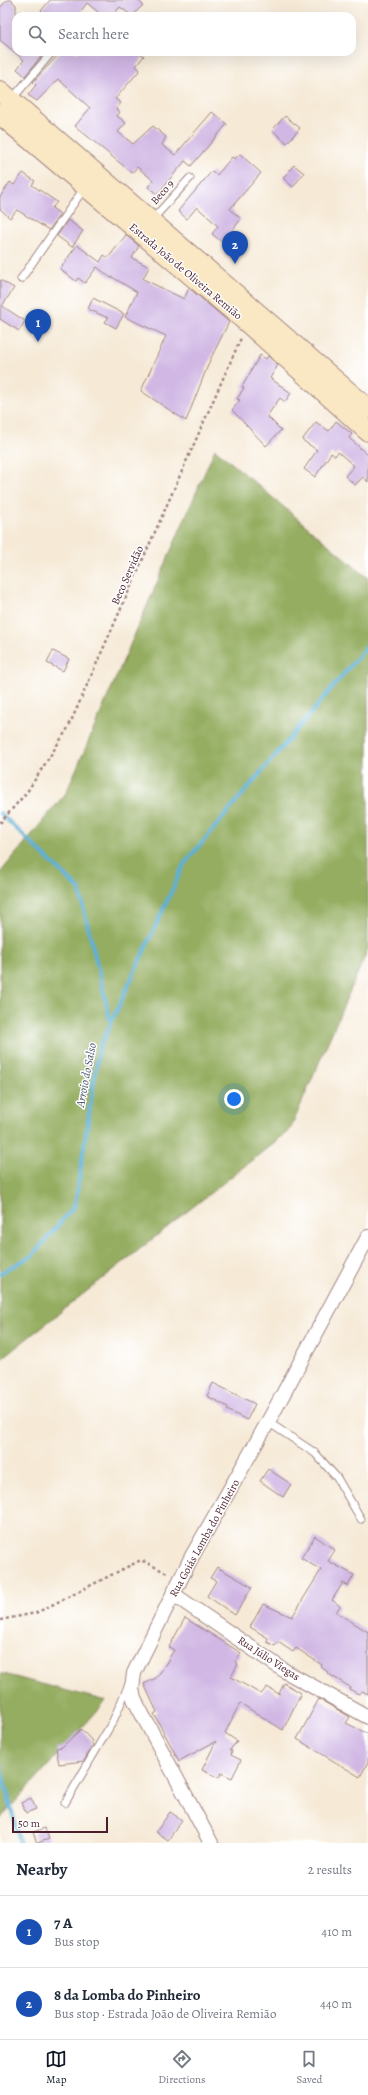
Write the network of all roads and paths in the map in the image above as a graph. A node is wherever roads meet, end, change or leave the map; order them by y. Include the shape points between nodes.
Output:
1 (48, 56) edge
2 (4, 102) edge
3 (190, 178) dead end
4 (85, 186) junction
5 (151, 221) junction
6 (21, 279) dead end
7 (247, 322) junction
8 (368, 409) edge
9 (368, 432) edge
10 (0, 823) edge
11 (368, 1237) edge
12 (268, 1422) junction
13 (362, 1519) dead end
14 (180, 1579) junction
15 (173, 1594) junction
16 (0, 1620) edge
17 (134, 1673) junction
18 (368, 1717) edge
19 (65, 1803) dead end
20 (212, 1843) edge

1 - 2 lane
2 - 4 main road, Estrada João de Oliveira Remião
2 - 5 main road, Estrada João de Oliveira Remião
3 - 5 lane, Beco 9
4 - 6 lane
4 - 7 main road, Estrada João de Oliveira Remião
5 - 8 main road, Estrada João de Oliveira Remião
7 - 9 main road, Estrada João de Oliveira Remião
7 - 10 path, Beco Servidão via 68,728 28,792
11 - 12 street, Rua Goiás Lomba do Pinheiro
12 - 13 lane via 315,1453 337,1478
12 - 14 street, Rua Goiás Lomba do Pinheiro
14 - 15 street, Rua Goiás Lomba do Pinheiro
14 - 16 path via 141,1560 36,1613
15 - 17 street, Rua Goiás Lomba do Pinheiro
15 - 18 street, Rua Júlio Viegas via 285,1671
17 - 19 lane via 113,1721
17 - 20 street, Rua Goiás Lomba do Pinheiro via 134,1699

